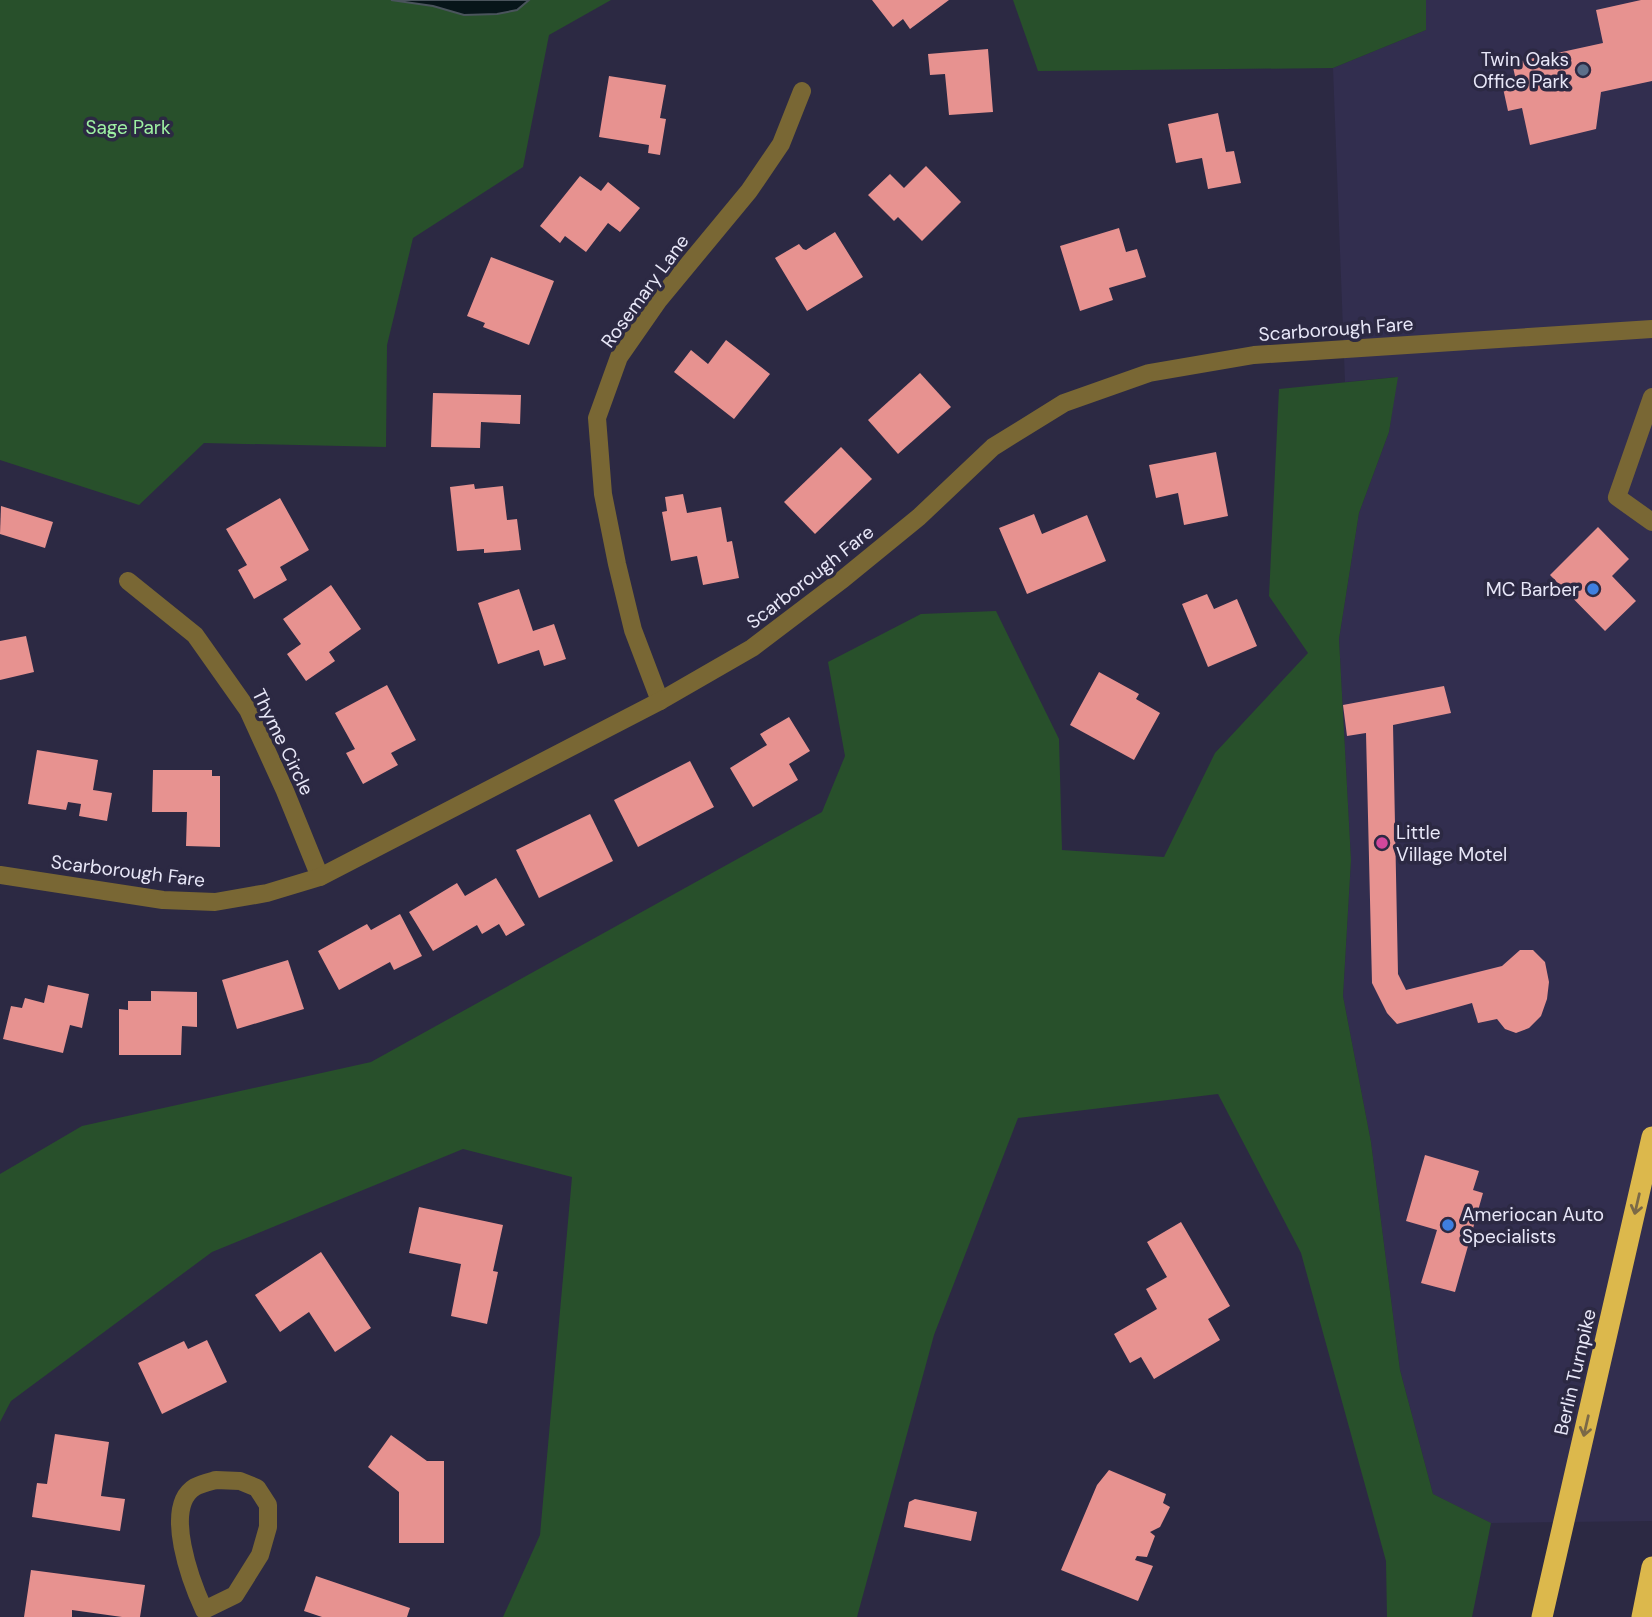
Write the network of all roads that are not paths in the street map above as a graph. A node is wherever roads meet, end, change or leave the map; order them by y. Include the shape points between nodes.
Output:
1 (802, 91) dead end
2 (1652, 328) edge
3 (1652, 397) edge
4 (1652, 522) edge
5 (128, 581) dead end
6 (660, 701) junction
7 (0, 875) edge
8 (320, 877) junction
9 (1652, 1138) edge
10 (1651, 1580) edge
11 (203, 1614) edge
12 (1542, 1617) edge
13 (1642, 1617) edge

1 - 6 street, Rosemary Lane via 781,144 749,191 619,356 597,418 603,494 617,564 633,630
2 - 6 street, Scarborough Fare via 1254,355 1149,373 1064,403 993,447 919,517 752,648
3 - 4 street via 1617,497
5 - 8 street, Thyme Circle via 195,635 248,710
6 - 8 street, Scarborough Fare
7 - 8 street, Scarborough Fare via 163,900 215,902
9 -> 12 highway, Berlin Turnpike
10 - 13 highway
11 - 11 street via 180,1535 183,1502 194,1488 216,1480 240,1480 257,1488 268,1505 263,1546 234,1595

